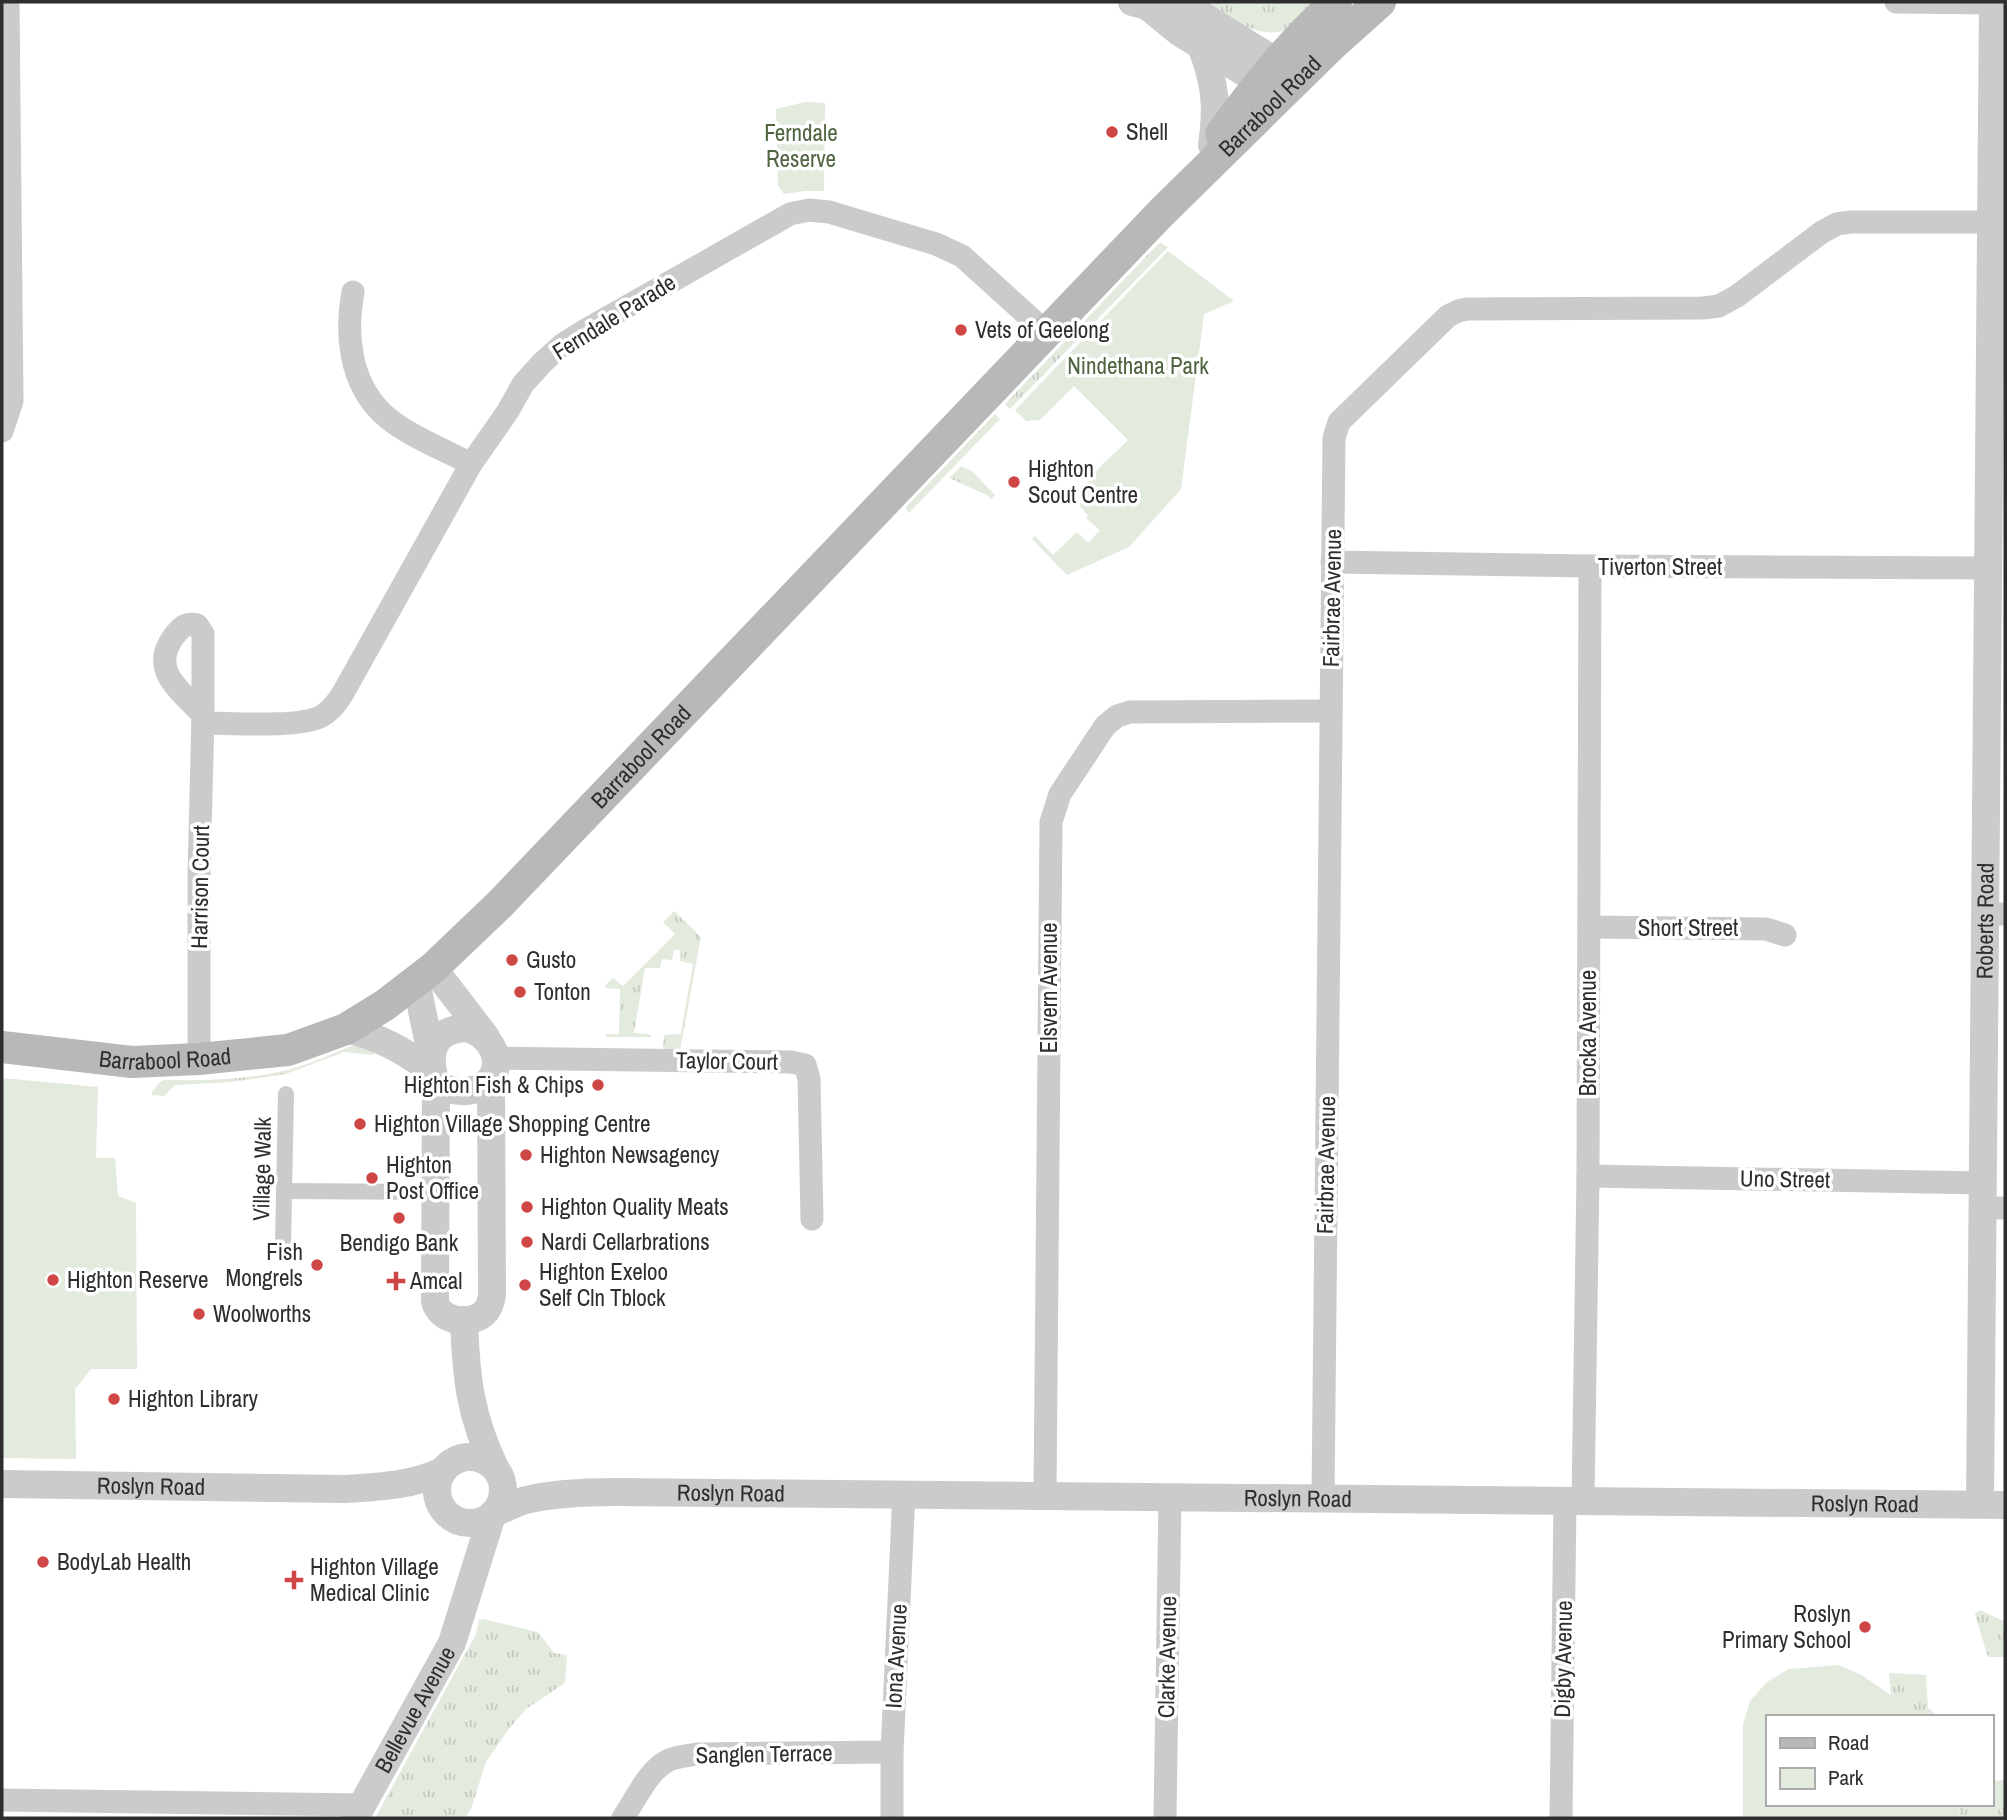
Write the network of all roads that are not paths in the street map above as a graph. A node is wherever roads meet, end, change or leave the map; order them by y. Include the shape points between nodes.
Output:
1 (8, 2) edge
2 (1336, 2) edge
3 (1380, 2) edge
4 (1896, 2) edge
5 (1993, 2) edge
6 (1136, 3) edge
7 (1201, 46) junction
8 (1275, 78) junction
9 (1212, 145) junction
10 (1161, 213) junction
11 (1991, 222) junction
12 (353, 292) dead end
13 (1998, 327) edge
14 (1046, 333) junction
15 (2, 431) edge
16 (471, 464) junction
17 (1332, 562) junction
18 (1590, 566) junction
19 (1988, 568) junction
20 (1996, 617) edge
21 (1331, 711) junction
22 (203, 719) joint
23 (1995, 914) edge
24 (1589, 927) junction
25 (1785, 936) dead end
26 (425, 975) junction
27 (346, 1029) junction
28 (2, 1047) edge
29 (491, 1058) junction
30 (199, 1059) junction
31 (433, 1069) junction
32 (286, 1094) dead end
33 (1588, 1176) junction
34 (284, 1191) junction
35 (436, 1192) junction
36 (1990, 1200) edge
37 (812, 1219) dead end
38 (283, 1244) dead end
39 (464, 1320) junction
40 (468, 1389) junction
41 (445, 1469) junction
42 (496, 1470) junction
43 (2, 1484) edge
44 (343, 1489) junction
45 (590, 1492) junction
46 (904, 1493) junction
47 (1045, 1495) junction
48 (1170, 1496) junction
49 (1323, 1498) junction
50 (1574, 1500) junction
51 (1993, 1504) edge
52 (445, 1512) junction
53 (493, 1514) junction
54 (466, 1598) junction
55 (892, 1752) junction
56 (2, 1800) edge
57 (359, 1812) edge
58 (623, 1818) edge
59 (892, 1818) edge
60 (1165, 1818) edge
61 (1561, 1818) edge

1 - 15 street via 12,401
2 - 8 main road, Barrabool Road via 1294,41
3 - 8 main road, Barrabool Road via 1332,46
4 - 5 street
5 - 11 street, Roberts Road
6 - 7 street
6 - 8 street via 1192,9
7 - 8 street
7 - 9 street via 1216,96
8 - 9 main road, Barrabool Road
8 - 10 main road, Barrabool Road
9 - 10 main road, Barrabool Road
10 - 14 main road, Barrabool Road
11 - 13 street, Roberts Road
11 - 17 street, Fairbrae Avenue via 1837,225 1719,306 1458,311 1339,422 1334,438
12 - 16 street via 353,363 362,389 382,414
13 - 19 street, Roberts Road
14 - 16 street, Ferndale Parade via 949,249 829,212 790,214 562,345 523,384
14 - 26 main road, Barrabool Road via 500,904
16 - 22 street, Ferndale Parade via 331,710 292,723
17 - 18 street, Tiverton Street
17 - 21 street, Fairbrae Avenue
18 - 19 street, Tiverton Street
18 - 24 street, Brocka Avenue
19 - 20 street, Roberts Road
20 - 23 street, Roberts Road
21 - 47 street, Elsvern Avenue via 1130,712 1117,716 1105,726 1054,809
21 - 49 street, Fairbrae Avenue
22 - 30 street, Harrison Court
23 - 36 street, Roberts Road
24 - 25 street, Short Street via 1766,929
24 - 33 street, Brocka Avenue
26 - 27 main road, Barrabool Road
26 - 29 street
26 - 31 street
27 - 30 main road, Barrabool Road via 288,1050
27 - 31 street via 387,1042
28 - 30 main road, Barrabool Road via 132,1062
29 - 31 street via 484,1086 467,1091 444,1088
29 - 31 street via 477,1031 453,1030 434,1045
29 - 37 street, Taylor Court via 805,1065
29 - 39 street via 492,1295 483,1314
31 - 35 street
32 - 34 street, Village Walk
33 - 36 street, Uno Street
33 - 50 street, Brocka Avenue
34 - 35 street
34 - 38 street, Village Walk
35 - 39 street via 435,1305 443,1315
36 - 51 street, Roberts Road
39 - 40 street
40 - 41 street
40 - 42 street via 478,1430
41 - 42 street, Roslyn Road via 468,1457 483,1460
41 - 44 street, Roslyn Road via 396,1485
41 - 52 street via 437,1493
42 - 45 street, Roslyn Road
42 - 53 street via 503,1496
43 - 44 street, Roslyn Road
44 - 52 street, Roslyn Road via 399,1498
45 - 46 street, Roslyn Road
45 - 53 street, Roslyn Road via 526,1500
46 - 47 street, Roslyn Road
46 - 55 street, Iona Avenue
47 - 48 street, Roslyn Road
48 - 49 street, Roslyn Road
48 - 60 street, Clarke Avenue
49 - 50 street, Roslyn Road
50 - 51 street, Roslyn Road
50 - 61 street, Digby Avenue
52 - 53 street, Roslyn Road via 468,1524
52 - 54 street, Bellevue Avenue via 457,1532
53 - 54 street, Bellevue Avenue
54 - 57 street, Bellevue Avenue via 452,1643
55 - 58 street, Sanglen Terrace via 679,1757 651,1775
55 - 59 street, Iona Avenue
56 - 57 street

